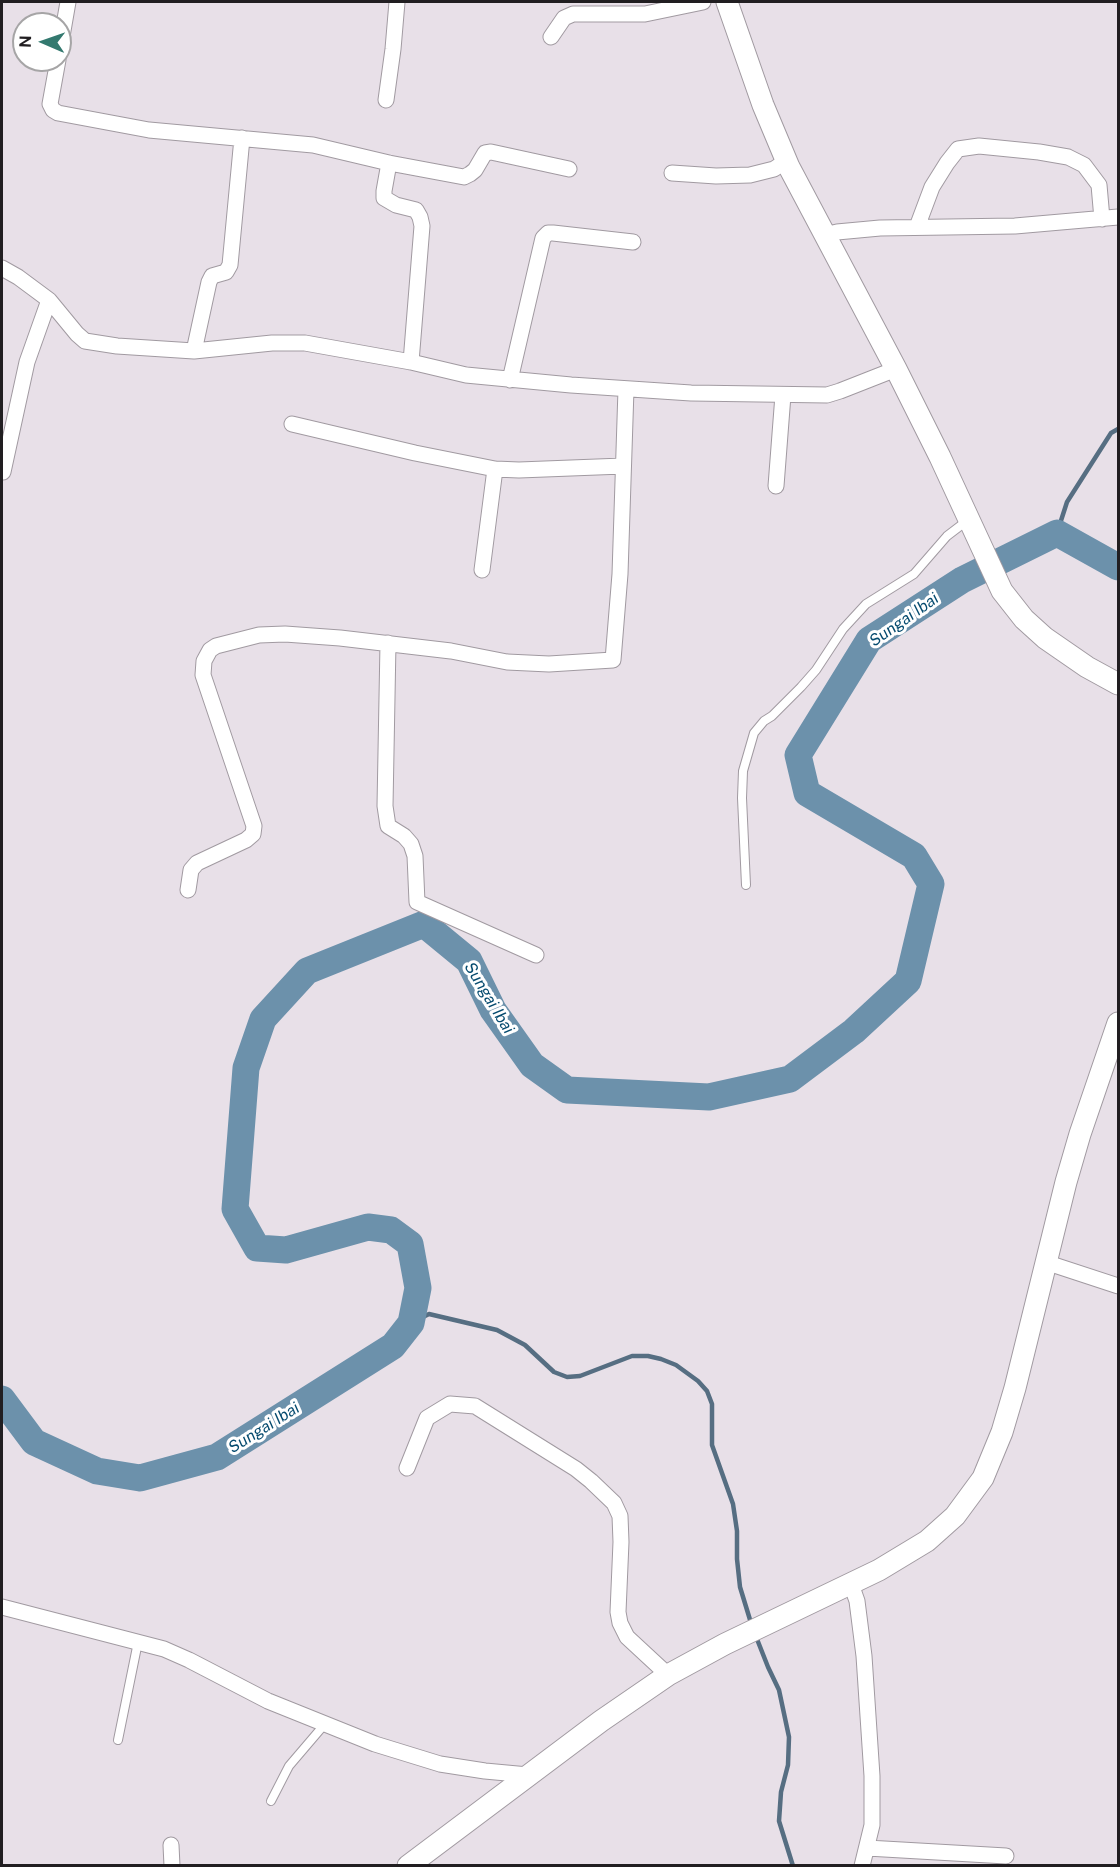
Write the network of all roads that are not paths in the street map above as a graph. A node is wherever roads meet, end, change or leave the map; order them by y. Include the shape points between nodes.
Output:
1 (397, 2) edge
2 (703, 2) edge
3 (728, 2) edge
4 (551, 37) dead end
5 (56, 72) edge
6 (386, 99) dead end
7 (242, 138) junction
8 (786, 161) junction
9 (389, 163) junction
10 (569, 169) dead end
11 (672, 173) dead end
12 (1119, 217) edge
13 (1102, 219) junction
14 (917, 227) junction
15 (824, 235) junction
16 (633, 242) dead end
17 (2, 268) edge
18 (49, 300) junction
19 (194, 351) junction
20 (411, 362) junction
21 (896, 369) junction
22 (510, 380) junction
23 (626, 389) junction
24 (783, 395) junction
25 (292, 423) dead end
26 (623, 466) junction
27 (495, 469) junction
28 (3, 472) edge
29 (776, 486) dead end
30 (969, 519) junction
31 (482, 570) dead end
32 (388, 644) junction
33 (1119, 684) edge
34 (746, 885) dead end
35 (188, 890) dead end
36 (536, 955) dead end
37 (1119, 1023) edge
38 (1045, 1262) junction
39 (1119, 1286) edge
40 (407, 1468) dead end
41 (851, 1584) junction
42 (2, 1607) edge
43 (138, 1642) junction
44 (668, 1675) junction
45 (324, 1725) junction
46 (118, 1740) dead end
47 (528, 1775) junction
48 (271, 1801) dead end
49 (171, 1845) dead end
50 (867, 1848) junction
51 (1006, 1856) dead end
52 (172, 1866) edge
53 (408, 1866) edge
54 (862, 1866) edge

1 - 6 street
2 - 4 street via 645,14 573,14 564,18
3 - 8 street
5 - 7 street via 50,104 58,113 149,130
7 - 9 street via 313,145
7 - 19 street via 230,265 209,282
8 - 11 street via 774,169 750,175
8 - 15 street
9 - 10 street via 464,177 475,170 485,153 491,152
9 - 20 street via 384,198 416,210 422,226
12 - 13 street
13 - 14 street via 1015,226
13 - 14 street via 1099,185 1084,165 1068,157 979,146 958,149 946,163
14 - 15 street
15 - 21 street
16 - 22 street via 553,233 543,238
17 - 18 street
18 - 19 street via 85,341
18 - 28 street via 27,362
19 - 20 street via 306,343
20 - 22 street
21 - 24 street via 827,395
21 - 30 street
22 - 23 street
23 - 24 street
23 - 26 street
24 - 29 street
25 - 27 street
26 - 27 street
26 - 32 street via 614,660 507,662
27 - 31 street
30 - 33 street via 1002,591 1023,619 1087,667
30 - 34 lane via 947,536 914,574 866,604 843,629 816,670 754,733 743,771
32 - 35 street via 276,634 242,638 210,650 203,675 254,826 253,834 246,840 197,863 191,870
32 - 36 street via 388,826 411,844 417,903
37 - 38 street via 1080,1134
38 - 39 street
38 - 41 street via 1009,1409 983,1478 955,1516 927,1541
40 - 44 street via 427,1418 450,1404 475,1407 576,1469 618,1508 620,1623 627,1637
41 - 44 street
41 - 50 street via 861,1626 870,1736 873,1816
42 - 43 street
43 - 45 street via 189,1660
43 - 46 lane
44 - 47 street
45 - 47 street via 440,1764
45 - 48 lane via 289,1766
47 - 53 street
49 - 52 street
50 - 51 street
50 - 54 street

